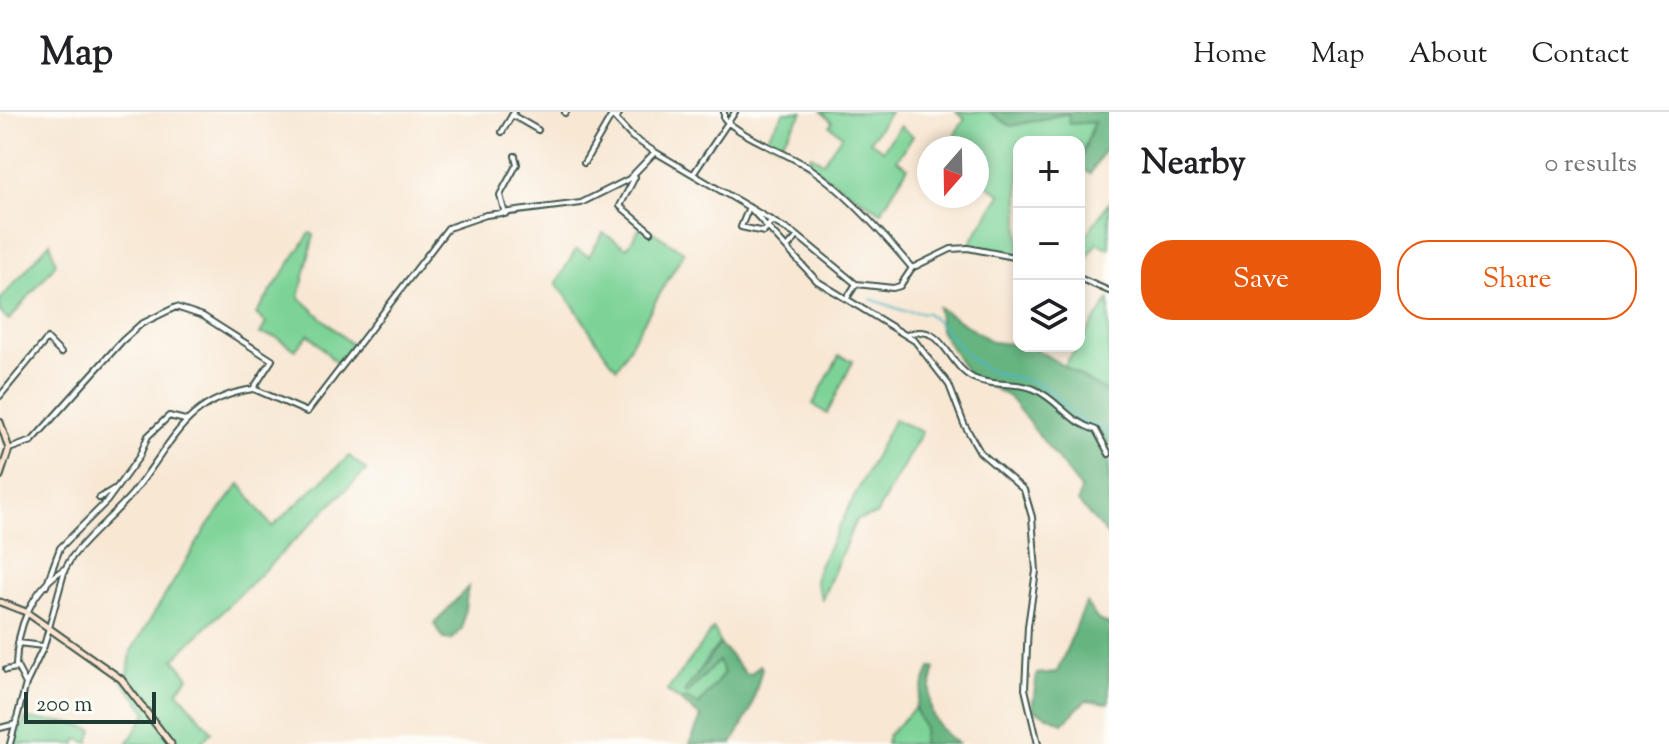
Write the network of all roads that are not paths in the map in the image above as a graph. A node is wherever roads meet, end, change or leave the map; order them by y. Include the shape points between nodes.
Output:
1 (620, 112) edge
2 (724, 112) edge
3 (735, 112) edge
4 (513, 113) edge
5 (612, 115) edge
6 (727, 123) junction
7 (538, 130) dead end
8 (502, 132) dead end
9 (655, 152) junction
10 (515, 156) dead end
11 (584, 163) dead end
12 (694, 173) junction
13 (635, 174) junction
14 (749, 207) junction
15 (505, 214) junction
16 (772, 220) junction
17 (767, 227) junction
18 (651, 232) dead end
19 (798, 236) junction
20 (787, 248) junction
21 (1013, 256) edge
22 (912, 268) junction
23 (1084, 280) edge
24 (856, 284) junction
25 (1109, 291) edge
26 (847, 298) junction
27 (906, 335) junction
28 (61, 353) dead end
29 (253, 389) junction
30 (0, 396) edge
31 (185, 420) junction
32 (0, 422) edge
33 (9, 449) junction
34 (1109, 454) edge
35 (0, 476) edge
36 (116, 488) junction
37 (99, 498) dead end
38 (65, 569) junction
39 (46, 586) junction
40 (0, 602) edge
41 (26, 612) junction
42 (49, 631) junction
43 (18, 643) junction
44 (44, 646) junction
45 (16, 668) junction
46 (6, 670) dead end
47 (26, 684) junction
48 (16, 724) junction
49 (0, 728) edge
50 (10, 744) edge
51 (171, 744) edge
52 (1038, 744) edge

1 - 5 street
2 - 6 street
3 - 6 street
4 - 7 street
4 - 8 street
5 - 9 street
5 - 11 street
6 - 12 street
6 - 22 street via 839,188
9 - 12 street
9 - 13 street
10 - 15 street via 519,164 500,195
12 - 14 street
13 - 15 street via 581,203
13 - 18 street via 620,206
14 - 16 street
14 - 17 street
14 - 17 street via 741,227 761,232
15 - 29 street via 448,228 307,412
16 - 17 street
16 - 19 street
17 - 20 street
19 - 20 street
19 - 24 street
20 - 26 street via 817,281
21 - 22 street via 951,249
22 - 24 street via 893,288
23 - 25 street
24 - 26 street
26 - 27 street
27 - 34 street via 931,333 976,379 1041,392 1077,424 1096,430
27 - 52 street via 949,385 980,452 1017,482 1029,502 1036,571 1025,689
28 - 30 street via 47,339
29 - 31 street via 223,396
29 - 33 street via 272,360 203,316 176,307 135,329 32,441
31 - 36 street via 161,420
31 - 38 street via 133,493
32 - 33 street
33 - 35 street
36 - 37 street
36 - 39 street via 60,548
38 - 39 street
38 - 42 street
39 - 41 street
40 - 41 street
41 - 42 street
41 - 43 street
42 - 44 street
42 - 51 street via 121,679
43 - 44 street
43 - 45 street
44 - 47 street
45 - 46 street
45 - 47 street
47 - 48 street
48 - 49 street
48 - 50 street

